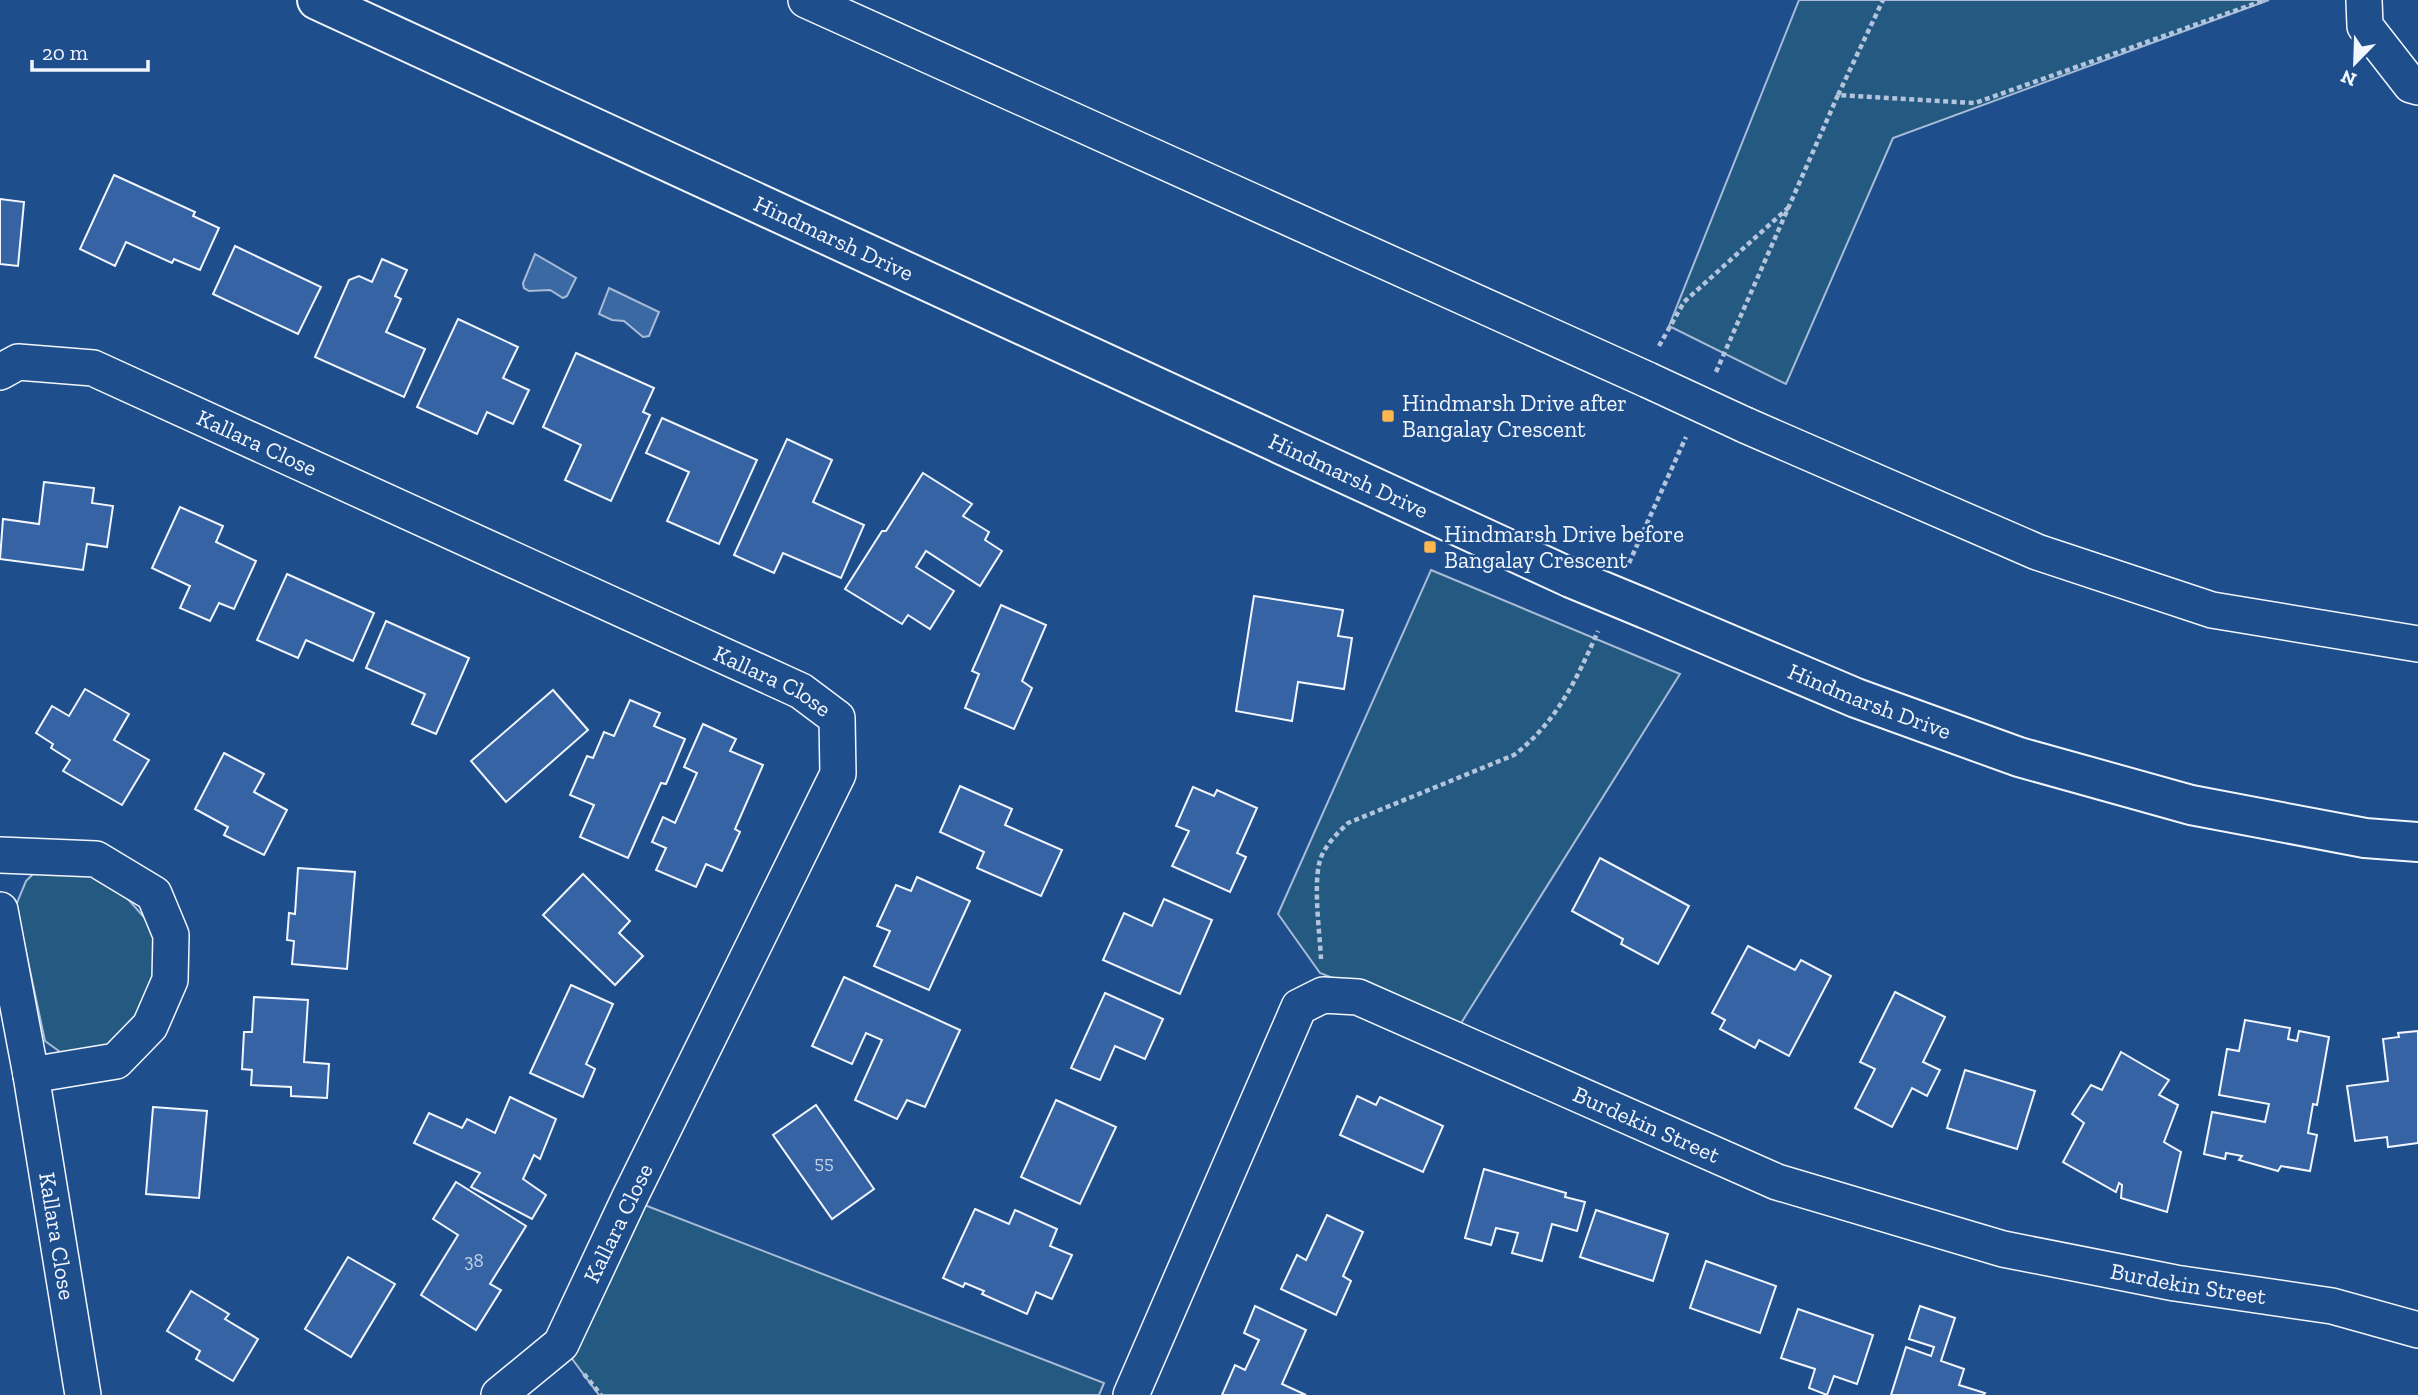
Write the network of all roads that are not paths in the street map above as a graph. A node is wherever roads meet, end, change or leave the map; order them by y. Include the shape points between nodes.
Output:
1 (317, 0) edge
2 (806, 0) edge
3 (2364, 0) edge
4 (2418, 87) edge
5 (0, 372) edge
6 (2418, 644) edge
7 (2418, 842) edge
8 (0, 855) edge
9 (0, 910) edge
10 (31, 1075) junction
11 (2418, 1330) edge
12 (83, 1395) edge
13 (499, 1395) edge
14 (1130, 1395) edge

1 - 7 main road, Hindmarsh Drive, bridge via 1571,578 1856,698 2019,757 2191,805 2365,838
2 - 6 street, bridge via 1652,366 1745,425 2037,552 2199,606
3 - 4 street via 2365,26 2411,85
5 - 13 street, Kallara Close via 18,362 93,368 801,691 836,718 838,774 561,1344
8 - 10 street via 96,859 154,894 172,935 170,980 150,1027 116,1061
9 - 10 street, Kallara Close
10 - 12 street, Kallara Close
11 - 14 street, Burdekin Street via 2332,1306 2175,1283 2003,1249 1777,1182 1358,997 1323,995 1299,1007

